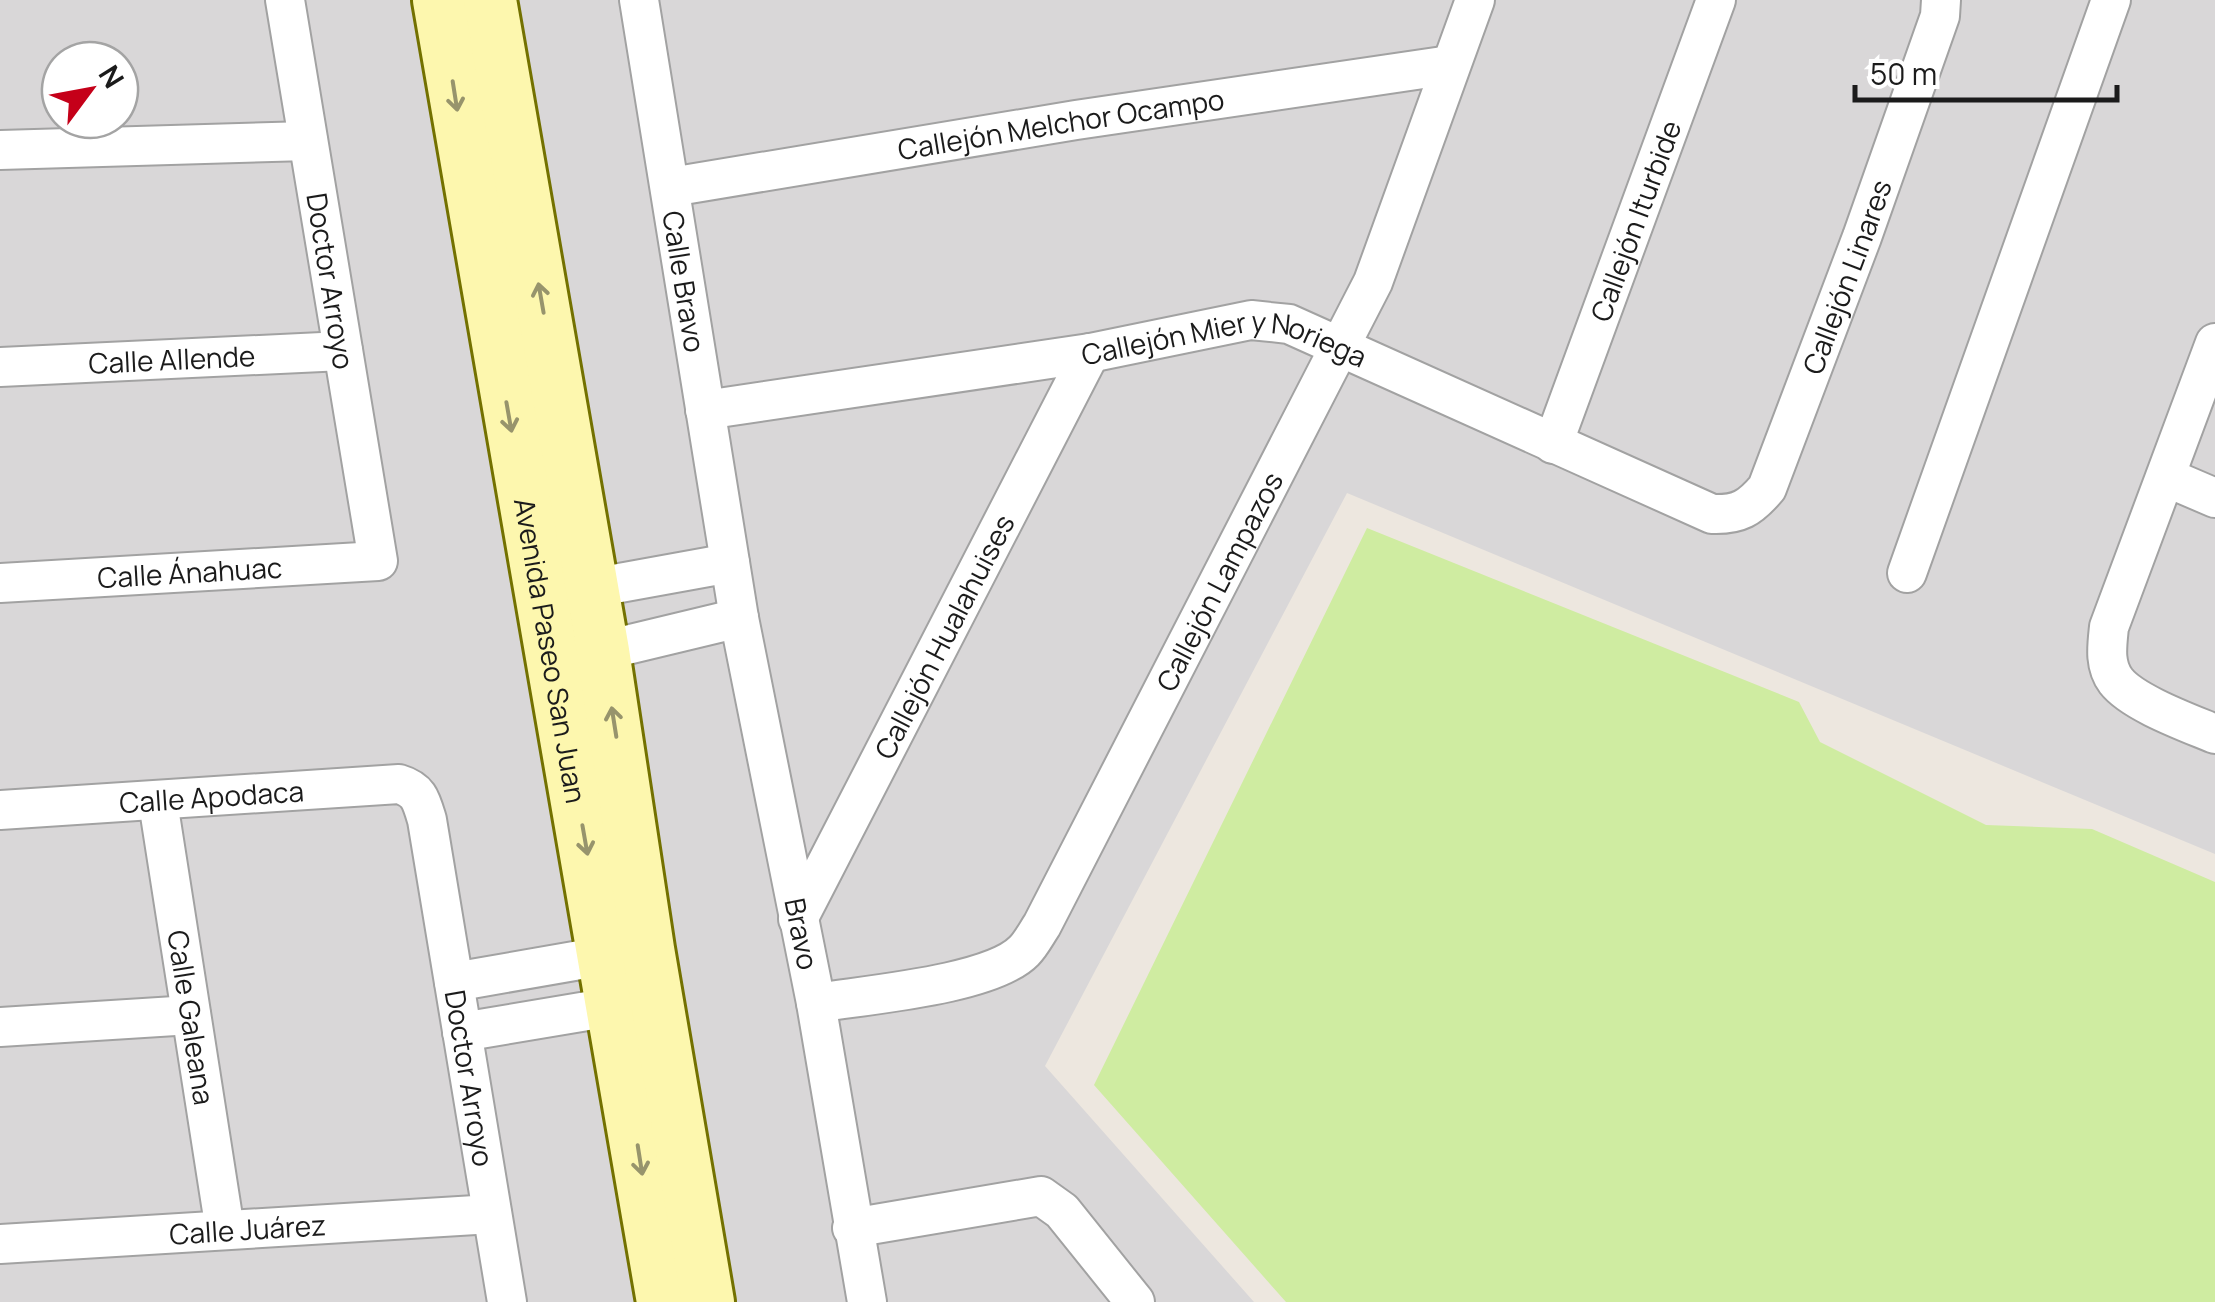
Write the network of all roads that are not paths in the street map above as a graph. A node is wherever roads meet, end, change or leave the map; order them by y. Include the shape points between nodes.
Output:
1 (284, 0) edge
2 (439, 0) edge
3 (490, 0) edge
4 (640, 0) edge
5 (1475, 0) edge
6 (1716, 0) edge
7 (1942, 0) edge
8 (2111, 0) edge
9 (1450, 65) junction
10 (308, 141) junction
11 (0, 150) edge
12 (670, 187) junction
13 (2215, 342) edge
14 (1337, 348) junction
15 (343, 352) junction
16 (1090, 353) junction
17 (0, 367) edge
18 (705, 410) junction
19 (1553, 444) junction
20 (2166, 477) junction
21 (2215, 498) edge
22 (1712, 514) joint
23 (378, 561) joint
24 (730, 564) junction
25 (1907, 573) dead end
26 (0, 583) edge
27 (590, 588) junction
28 (540, 598) junction
29 (739, 618) junction
30 (579, 656) junction
31 (2215, 734) edge
32 (420, 796) joint
33 (158, 802) junction
34 (0, 810) edge
35 (798, 919) junction
36 (627, 952) junction
37 (454, 982) junction
38 (636, 1003) junction
39 (816, 1003) junction
40 (191, 1015) junction
41 (0, 1027) edge
42 (462, 1032) junction
43 (492, 1214) junction
44 (852, 1228) junction
45 (225, 1230) junction
46 (0, 1244) edge
47 (507, 1302) edge
48 (663, 1302) edge
49 (708, 1302) edge
50 (867, 1302) edge
51 (1135, 1302) edge

1 - 10 street, Doctor Arroyo
2 -> 28 street, Avenida Paseo San Juan
27 -> 3 street, Avenida Paseo San Juan
4 - 12 street, Calle Bravo
5 - 9 street, Callejón Lampazos
6 - 19 street, Callejón Iturbide
7 - 22 street, Callejón Linares via 1768,488 1751,507
8 - 25 street
9 - 12 street, Callejón Melchor Ocampo
9 - 14 street, Callejón Lampazos via 1373,282
10 - 11 street
10 - 15 street, Doctor Arroyo
12 - 18 street, Calle Bravo
13 - 20 street
14 - 16 street, Callejón Mier y Noriega via 1288,324 1251,320
14 - 19 street, Callejón Mier y Noriega
14 - 39 street, Callejón Lampazos via 1023,952 962,978
15 - 17 street, Calle Allende
15 - 23 street, Doctor Arroyo
16 - 18 street, Callejón Mier y Noriega
16 - 35 street, Callejón Hualahuises
18 - 24 street, Calle Bravo
19 - 22 street, Callejón Mier y Noriega
20 - 21 street
20 - 31 street via 2109,627 2106,656 2116,682
23 - 26 street, Calle Ánahuac
24 - 27 street
24 - 29 street, Bravo
27 - 28 street
27 - 30 street, Avenida Paseo San Juan
28 - 30 street, Avenida Paseo San Juan
29 - 30 street
29 - 35 street, Bravo
30 - 36 street, Avenida Paseo San Juan
32 - 33 street, Calle Apodaca via 399,784
32 - 37 street, Doctor Arroyo
33 - 34 street, Calle Apodaca
33 - 40 street, Calle Galeana
35 - 39 street, Bravo
36 - 37 street
36 - 38 street, Avenida Paseo San Juan
37 - 42 street, Doctor Arroyo
38 - 42 street
38 -> 48 street, Avenida Paseo San Juan
38 - 49 street, Avenida Paseo San Juan
39 - 44 street, Bravo
40 - 41 street
40 - 45 street, Calle Galeana
42 - 43 street, Doctor Arroyo
43 - 45 street, Calle Juárez
43 - 47 street, Doctor Arroyo
44 - 50 street, Bravo
44 - 51 street via 1041,1196 1062,1211
45 - 46 street, Calle Juárez

